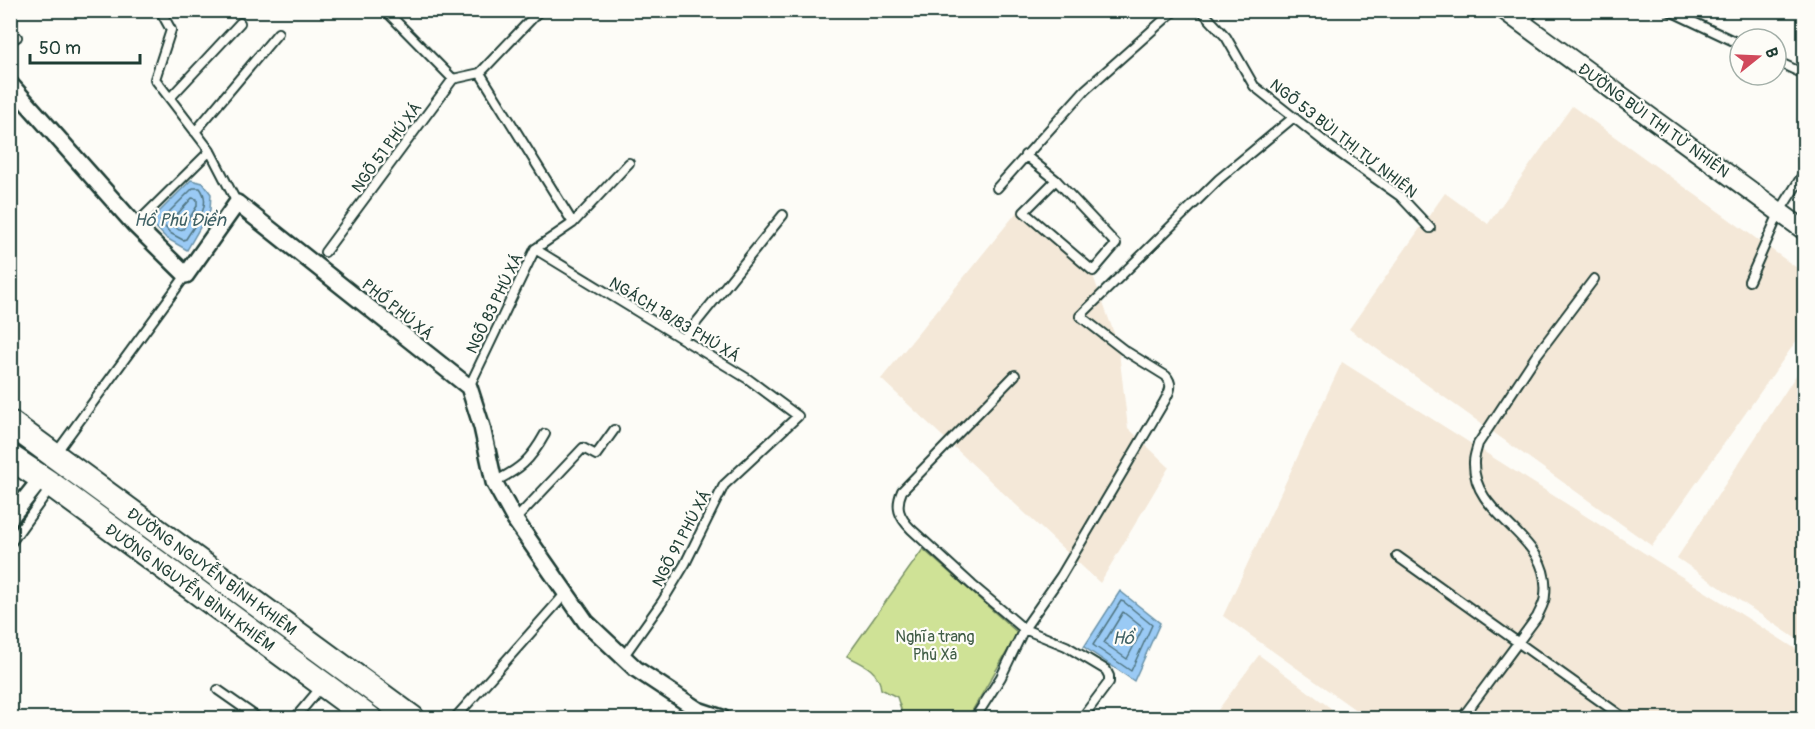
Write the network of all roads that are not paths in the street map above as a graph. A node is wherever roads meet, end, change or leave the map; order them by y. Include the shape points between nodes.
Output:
1 (160, 10) edge
2 (385, 10) edge
3 (540, 10) edge
4 (1175, 10) edge
5 (1201, 10) edge
6 (1504, 10) edge
7 (1668, 10) edge
8 (1529, 17) edge
9 (240, 23) dead end
10 (278, 33) dead end
11 (1728, 38) edge
12 (1788, 67) edge
13 (480, 73) junction
14 (1804, 74) edge
15 (453, 79) junction
16 (12, 89) edge
17 (170, 99) junction
18 (1294, 117) junction
19 (195, 132) junction
20 (210, 151) junction
21 (1025, 155) junction
22 (629, 162) dead end
23 (1804, 173) edge
24 (1056, 180) junction
25 (998, 188) dead end
26 (237, 203) junction
27 (1780, 211) junction
28 (783, 215) dead end
29 (573, 223) junction
30 (135, 225) junction
31 (1430, 228) dead end
32 (1804, 230) edge
33 (535, 249) junction
34 (325, 252) dead end
35 (186, 275) junction
36 (1594, 279) dead end
37 (1749, 281) dead end
38 (682, 339) junction
39 (1015, 375) dead end
40 (469, 387) junction
41 (798, 417) joint
42 (10, 423) edge
43 (614, 430) dead end
44 (545, 434) dead end
45 (54, 455) junction
46 (10, 457) edge
47 (47, 482) junction
48 (494, 482) junction
49 (10, 518) edge
50 (515, 520) junction
51 (10, 544) edge
52 (1397, 556) dead end
53 (566, 593) junction
54 (1024, 629) junction
55 (1518, 645) junction
56 (623, 657) junction
57 (323, 685) junction
58 (218, 690) dead end
59 (258, 718) edge
60 (295, 718) edge
61 (369, 718) edge
62 (412, 718) edge
63 (455, 718) edge
64 (722, 718) edge
65 (975, 718) edge
66 (1082, 718) edge
67 (1462, 718) edge
68 (1624, 718) edge

1 - 17 lane via 171,30 155,79
2 - 15 lane
3 - 13 lane
4 - 21 lane via 1085,90
5 - 18 lane, NGÕ 53 BÙI THỊ TỰ NHIÊN via 1226,37 1254,86
6 - 8 street, ĐƯỜNG BÙI THỊ TỪ NHIÊN
7 - 11 lane
8 - 27 street, ĐƯỜNG BÙI THỊ TỪ NHIÊN via 1549,45
9 - 17 lane
10 - 19 lane
12 - 14 lane
13 - 15 lane
13 - 29 lane
15 - 34 lane, NGÕ 51 PHÚ XÁ
16 - 30 street
17 - 19 lane
18 - 31 lane, NGÕ 53 BÙI THỊ TỰ NHIÊN via 1400,196
18 - 54 lane via 1219,179 1080,316 1166,376 1171,387 1061,576
19 - 20 lane
20 - 26 lane
20 - 30 lane
21 - 24 lane
21 - 25 lane
22 - 29 lane, NGÕ 83 PHÚ XÁ
23 - 27 lane
24 - 24 lane via 1116,244 1093,271 1024,212
26 - 35 street
26 - 40 street, PHỐ PHÚ XÁ
27 - 32 street, ĐƯỜNG BÙI THỊ TỪ NHIÊN
27 - 37 lane
28 - 38 lane
29 - 33 lane, NGÕ 83 PHÚ XÁ
30 - 35 street
33 - 38 lane, NGÁCH 18/83 PHÚ XÁ
33 - 40 lane, NGÕ 83 PHÚ XÁ
35 - 45 lane
36 - 55 lane via 1529,366 1478,444 1474,460 1481,493 1534,550 1545,576 1545,598
38 - 41 lane, NGÁCH 18/83 PHÚ XÁ via 748,379
39 - 54 lane via 902,491 898,501 903,522
40 - 48 street
41 - 56 lane, NGÕ 91 PHÚ XÁ via 724,485 685,564
42 - 45 highway, ĐƯỜNG NGUYỄN BỈNH KHIÊM
43 - 50 lane via 596,455 583,448
44 - 48 lane via 517,470
45 - 62 highway, ĐƯỜNG NGUYỄN BỈNH KHIÊM
46 - 47 highway, ĐƯỜNG NGUYỄN BÌNH KHIÊM
47 - 49 street
47 - 51 lane
47 - 57 highway, ĐƯỜNG NGUYỄN BÌNH KHIÊM
48 - 50 street
50 - 53 street
52 - 55 lane
53 - 56 street via 586,622
53 - 63 lane
54 - 65 lane via 1001,677
54 - 66 lane via 1066,646 1106,670 1109,682
55 - 67 lane
55 - 68 lane
56 - 64 street via 698,710
57 - 60 lane
57 - 61 highway, ĐƯỜNG NGUYỄN BÌNH KHIÊM
58 - 59 lane

